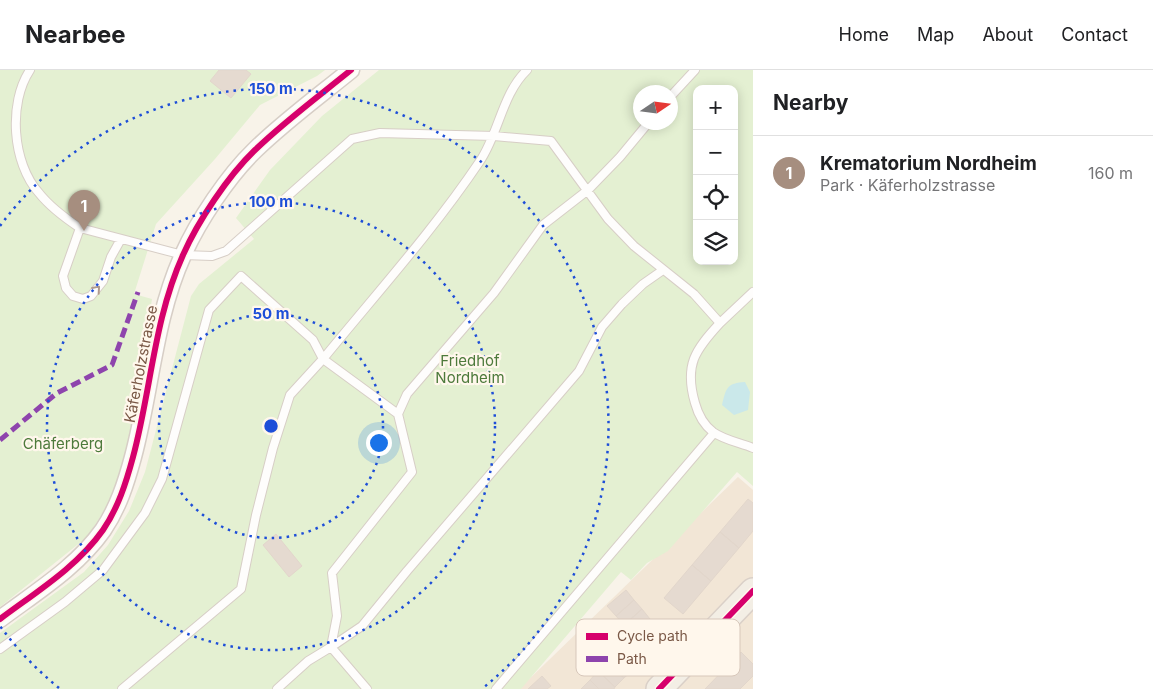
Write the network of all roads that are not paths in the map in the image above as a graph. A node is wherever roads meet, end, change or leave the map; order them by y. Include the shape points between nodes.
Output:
1 (30, 70) edge
2 (351, 70) edge
3 (527, 70) edge
4 (695, 70) edge
5 (678, 88) edge
6 (642, 130) edge
7 (494, 136) junction
8 (588, 190) junction
9 (80, 228) junction
10 (121, 239) junction
11 (183, 255) junction
12 (663, 270) junction
13 (753, 292) edge
14 (720, 323) junction
15 (323, 359) junction
16 (398, 414) junction
17 (714, 433) junction
18 (753, 448) edge
19 (753, 591) edge
20 (0, 619) edge
21 (726, 619) edge
22 (332, 647) junction
23 (0, 649) edge
24 (671, 676) edge
25 (122, 689) edge
26 (277, 689) edge
27 (367, 689) edge
28 (496, 689) edge
29 (659, 689) edge

1 - 9 lane via 24,79 16,108 19,153 38,192
2 - 11 street, Käferholzstrasse via 254,150 205,215
3 - 7 lane via 513,87
4 - 5 lane
6 - 8 lane
7 - 8 lane via 551,141
7 - 11 lane via 380,133 352,140 226,251 212,256
7 - 15 lane via 481,160 433,224
8 - 12 lane via 608,219
8 - 16 lane via 543,225 494,293 407,394
9 - 10 lane
9 -> 10 lane via 63,276 66,288 73,296 91,296 104,281 111,257
10 - 11 lane
11 - 20 street, Käferholzstrasse via 166,300 141,427 123,492 104,529 87,550
12 - 14 lane via 694,294
12 - 22 lane via 622,304 602,327 579,370 362,626
13 - 14 lane
14 - 17 lane via 702,342 690,372 690,387 697,411
15 - 16 lane
15 - 23 lane via 313,340 241,276 209,310 162,480 145,513 104,570
15 - 25 lane via 290,395 256,515 241,590
16 - 22 lane via 412,472 332,573 336,616
17 - 18 lane
17 - 28 lane
19 - 21 main road
22 - 26 lane via 308,661
22 - 27 lane
24 - 29 main road

